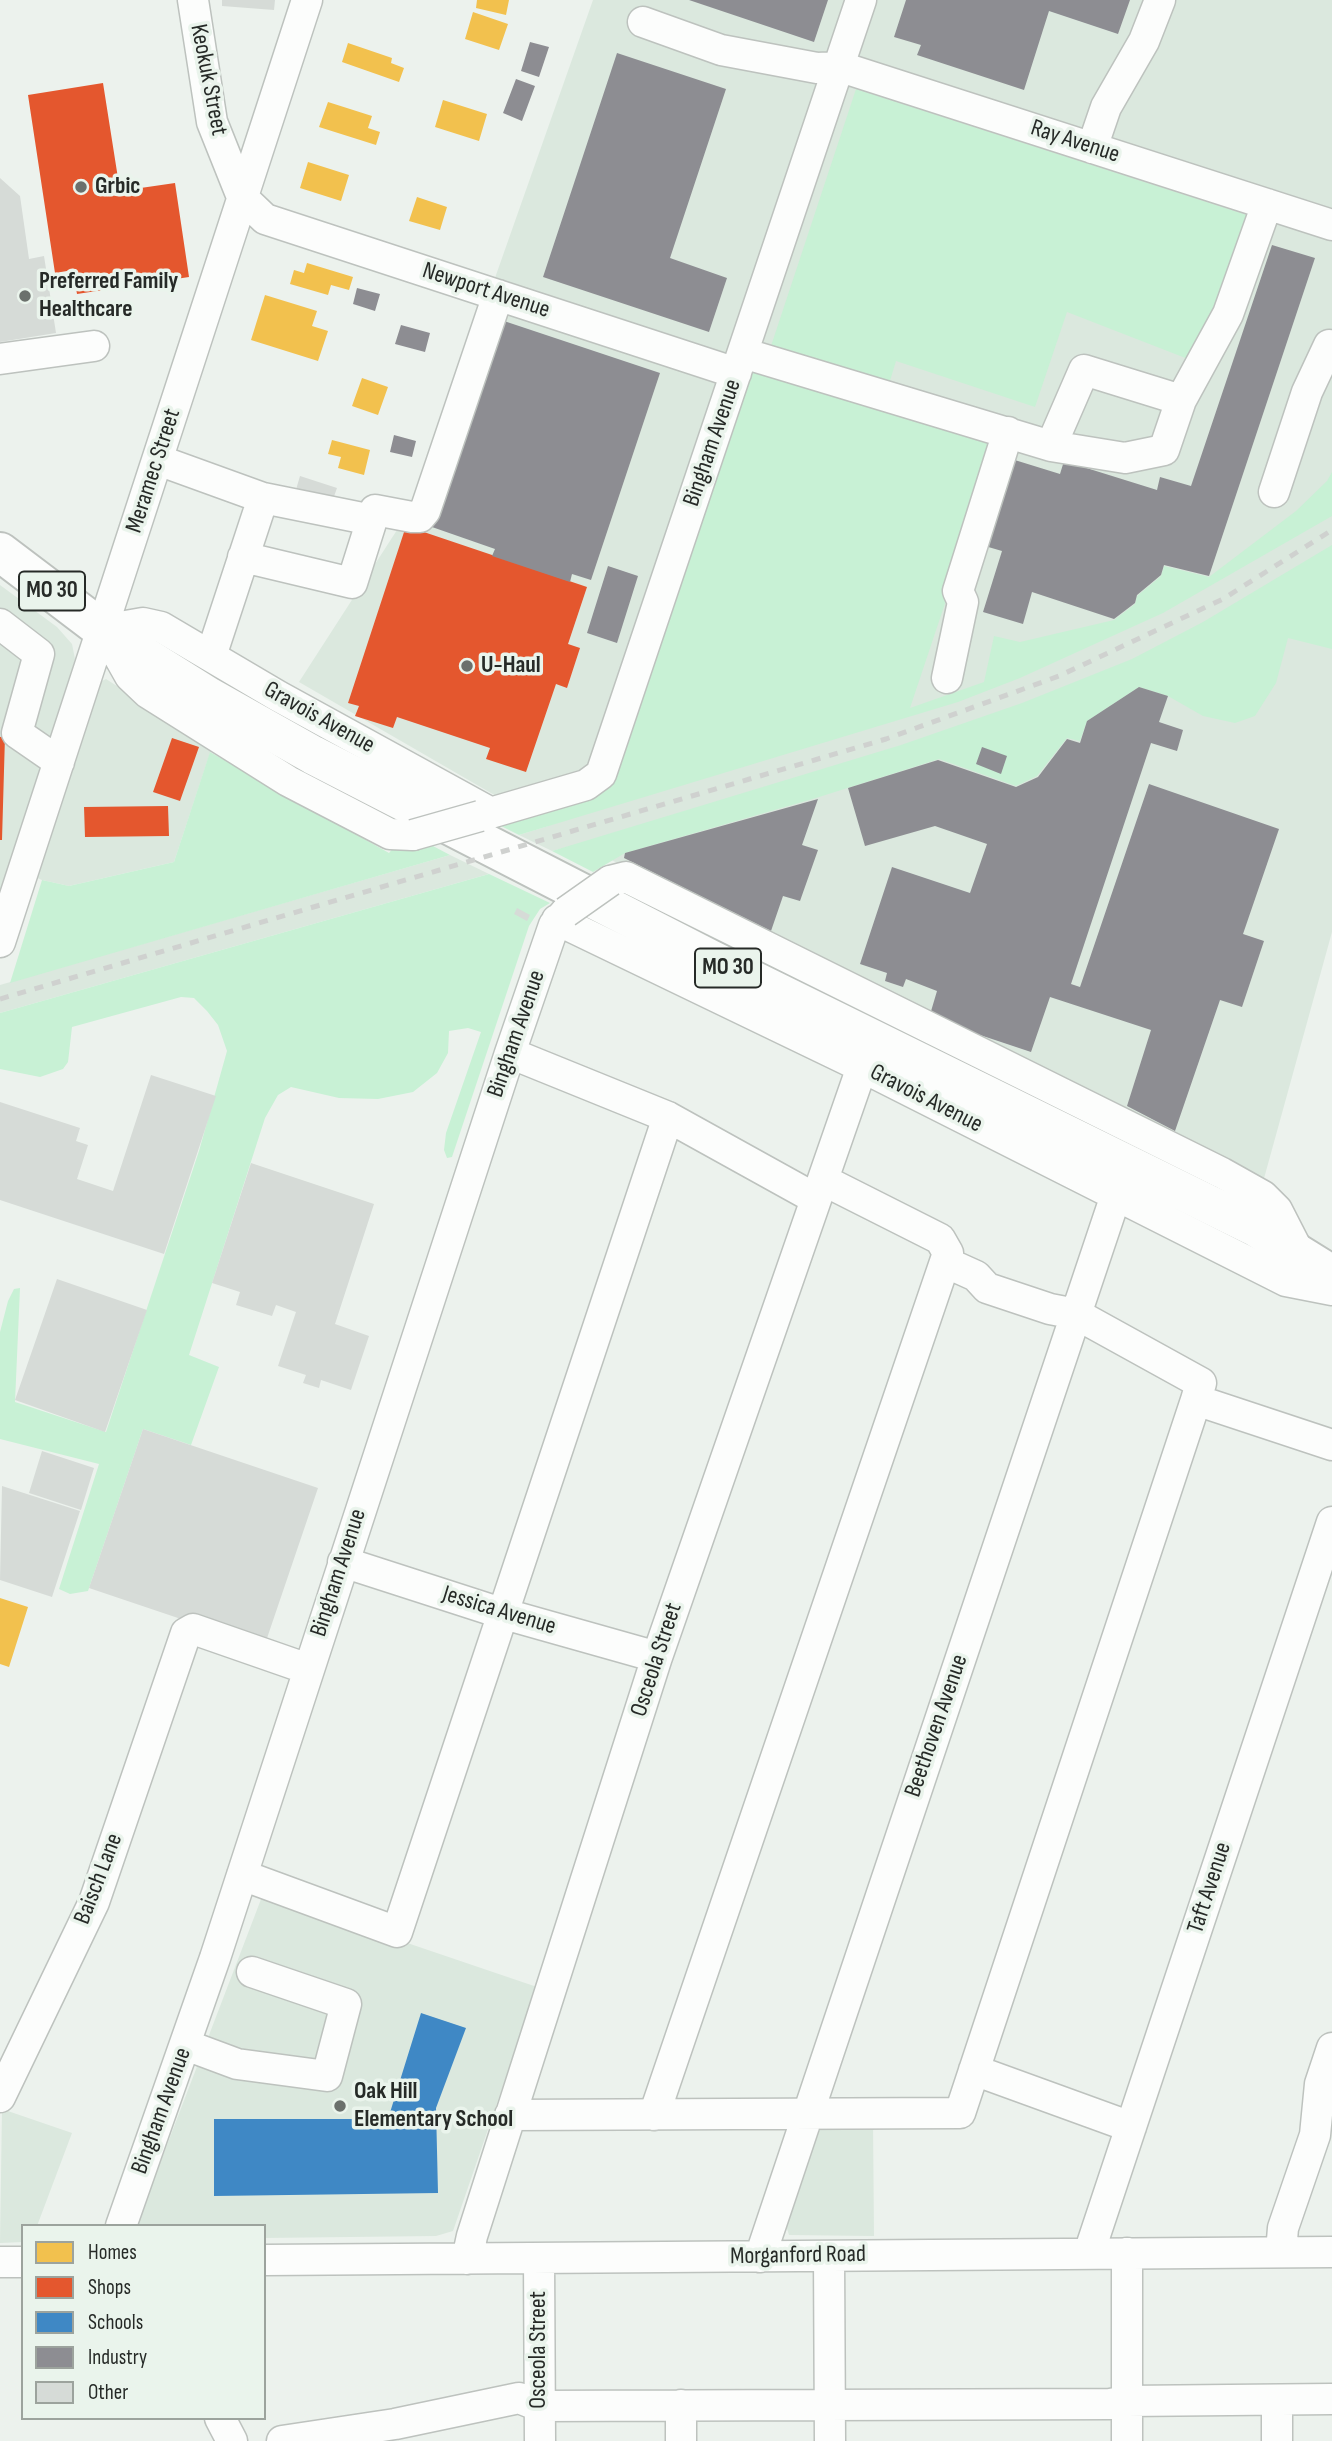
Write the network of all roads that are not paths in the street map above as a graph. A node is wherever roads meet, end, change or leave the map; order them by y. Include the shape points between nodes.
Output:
1 (193, 0) edge
2 (307, 0) edge
3 (861, 0) edge
4 (1160, 0) edge
5 (643, 22) dead end
6 (841, 67) junction
7 (1092, 148) junction
8 (242, 197) junction
9 (1267, 204) junction
10 (1320, 221) edge
11 (498, 295) junction
12 (1331, 342) edge
13 (94, 346) dead end
14 (0, 359) edge
15 (739, 363) junction
16 (1181, 400) junction
17 (1008, 432) junction
18 (1051, 446) junction
19 (158, 460) junction
20 (1274, 492) dead end
21 (263, 498) junction
22 (372, 520) junction
23 (0, 552) edge
24 (243, 558) junction
25 (0, 624) edge
26 (103, 630) junction
27 (211, 656) junction
28 (947, 678) dead end
29 (59, 762) junction
30 (485, 814) junction
31 (562, 916) junction
32 (0, 942) edge
33 (510, 1053) junction
34 (862, 1067) junction
35 (668, 1116) junction
36 (819, 1189) junction
37 (1116, 1195) junction
38 (1299, 1253) junction
39 (945, 1262) junction
40 (1332, 1275) edge
41 (1332, 1290) edge
42 (1076, 1314) junction
43 (1196, 1400) junction
44 (1332, 1445) edge
45 (1332, 1522) edge
46 (342, 1562) junction
47 (501, 1614) junction
48 (657, 1657) junction
49 (308, 1669) junction
50 (242, 1875) junction
51 (252, 1972) dead end
52 (186, 2045) junction
53 (1332, 2048) edge
54 (974, 2070) junction
55 (0, 2097) edge
56 (807, 2114) junction
57 (510, 2115) junction
58 (654, 2115) junction
59 (1131, 2127) junction
60 (122, 2224) edge
61 (1281, 2252) junction
62 (1332, 2252) edge
63 (1089, 2253) junction
64 (1126, 2253) junction
65 (829, 2256) junction
66 (760, 2257) junction
67 (539, 2258) junction
68 (467, 2259) junction
69 (266, 2260) edge
70 (0, 2262) edge
71 (21, 2262) edge
72 (1332, 2399) edge
73 (1277, 2400) junction
74 (1127, 2401) junction
75 (829, 2403) junction
76 (681, 2404) junction
77 (539, 2406) junction
78 (221, 2420) edge
79 (395, 2433) edge
80 (232, 2441) edge
81 (282, 2441) edge
82 (540, 2441) edge
83 (681, 2441) edge
84 (830, 2441) edge
85 (1127, 2441) edge
86 (1277, 2441) edge

1 - 8 street, Keokuk Street via 212,122
2 - 8 street, Meramec Street
3 - 6 street, Bingham Avenue
4 - 7 street via 1144,41 1106,107
5 - 6 street, Ray Avenue via 721,50 817,68
6 - 7 street, Ray Avenue
6 - 15 street, Bingham Avenue
7 - 9 street, Ray Avenue
8 - 11 street, Newport Avenue via 265,219
8 - 19 street, Meramec Street
9 - 10 street, Ray Avenue
9 - 16 street via 1228,314
11 - 15 street, Newport Avenue
11 - 22 street via 425,511 412,517 375,510
12 - 20 street via 1307,392
13 - 14 street
15 - 17 street, Newport Avenue
15 - 30 street, Bingham Avenue via 601,774 586,785
16 - 18 street, Newport Avenue via 1164,450 1125,458
16 - 18 street via 1084,370
17 - 18 street, Newport Avenue
17 - 28 street via 958,591 964,602
19 - 21 street
19 - 26 street, Meramec Street
21 - 22 street
21 - 24 street
22 - 24 street via 352,583
23 - 26 main road, Gravois Avenue / MO 30
24 - 27 street
25 - 29 street via 39,654 17,733
26 - 27 street, Gravois Avenue via 143,623 161,627
26 - 29 street, Meramec Street
26 - 30 street, Gravois Avenue, bridge via 130,676 148,693 288,781 390,834 413,835
26 - 38 main road, Gravois Avenue / MO 30 via 244,717 399,801 1125,1161
27 - 30 street, Gravois Avenue
29 - 32 street, Meramec Street
31 - 33 street, Bingham Avenue
31 - 34 street, Gravois Avenue
31 - 38 street, Gravois Avenue, bridge via 610,881 626,877 1222,1173 1270,1203
33 - 35 street
33 - 46 street, Bingham Avenue
34 - 36 street, Osceola Street
34 - 37 street, Gravois Avenue
35 - 36 street
35 - 47 street
36 - 39 street via 940,1239 948,1254
36 - 48 street, Osceola Street
37 - 41 street, Gravois Avenue via 1286,1281
37 - 42 street, Beethoven Avenue
38 - 40 main road, Gravois Avenue / MO 30
39 - 42 street via 976,1276 987,1288
39 - 58 street
42 - 43 street via 1202,1383
42 - 56 street, Beethoven Avenue
43 - 44 street
43 - 54 street
45 - 59 street, Taft Avenue
46 - 47 street, Jessica Avenue
46 - 49 street, Bingham Avenue
47 - 48 street, Jessica Avenue
47 - 50 street via 397,1932
48 - 57 street, Osceola Street
49 - 50 street, Bingham Avenue
49 - 55 street, Baisch Lane via 193,1629 186,1633 94,1902
50 - 52 street, Bingham Avenue
51 - 52 street via 346,2004 327,2076 237,2064
52 - 60 street, Bingham Avenue
53 - 61 street via 1320,2084 1315,2136 1283,2228
54 - 56 street via 960,2113
54 - 59 street
56 - 58 street
56 - 66 street, Beethoven Avenue
57 - 58 street
57 - 68 street, Osceola Street
59 - 63 street, Taft Avenue
61 - 62 street, Morganford Road
61 - 64 street, Morganford Road
63 - 64 street, Morganford Road
63 - 65 street, Morganford Road
64 - 74 street
65 - 66 street, Morganford Road
65 - 75 street
66 - 67 street, Morganford Road
67 - 68 street, Morganford Road
67 - 77 street, Osceola Street
68 - 69 street, Morganford Road
70 - 71 street
72 - 73 street
73 - 74 street
73 - 86 street
74 - 75 street
74 - 85 street
75 - 76 street
75 - 84 street
76 - 77 street
76 - 83 street
77 - 79 street via 519,2398
77 - 82 street, Osceola Street
78 - 80 street
79 - 81 street

